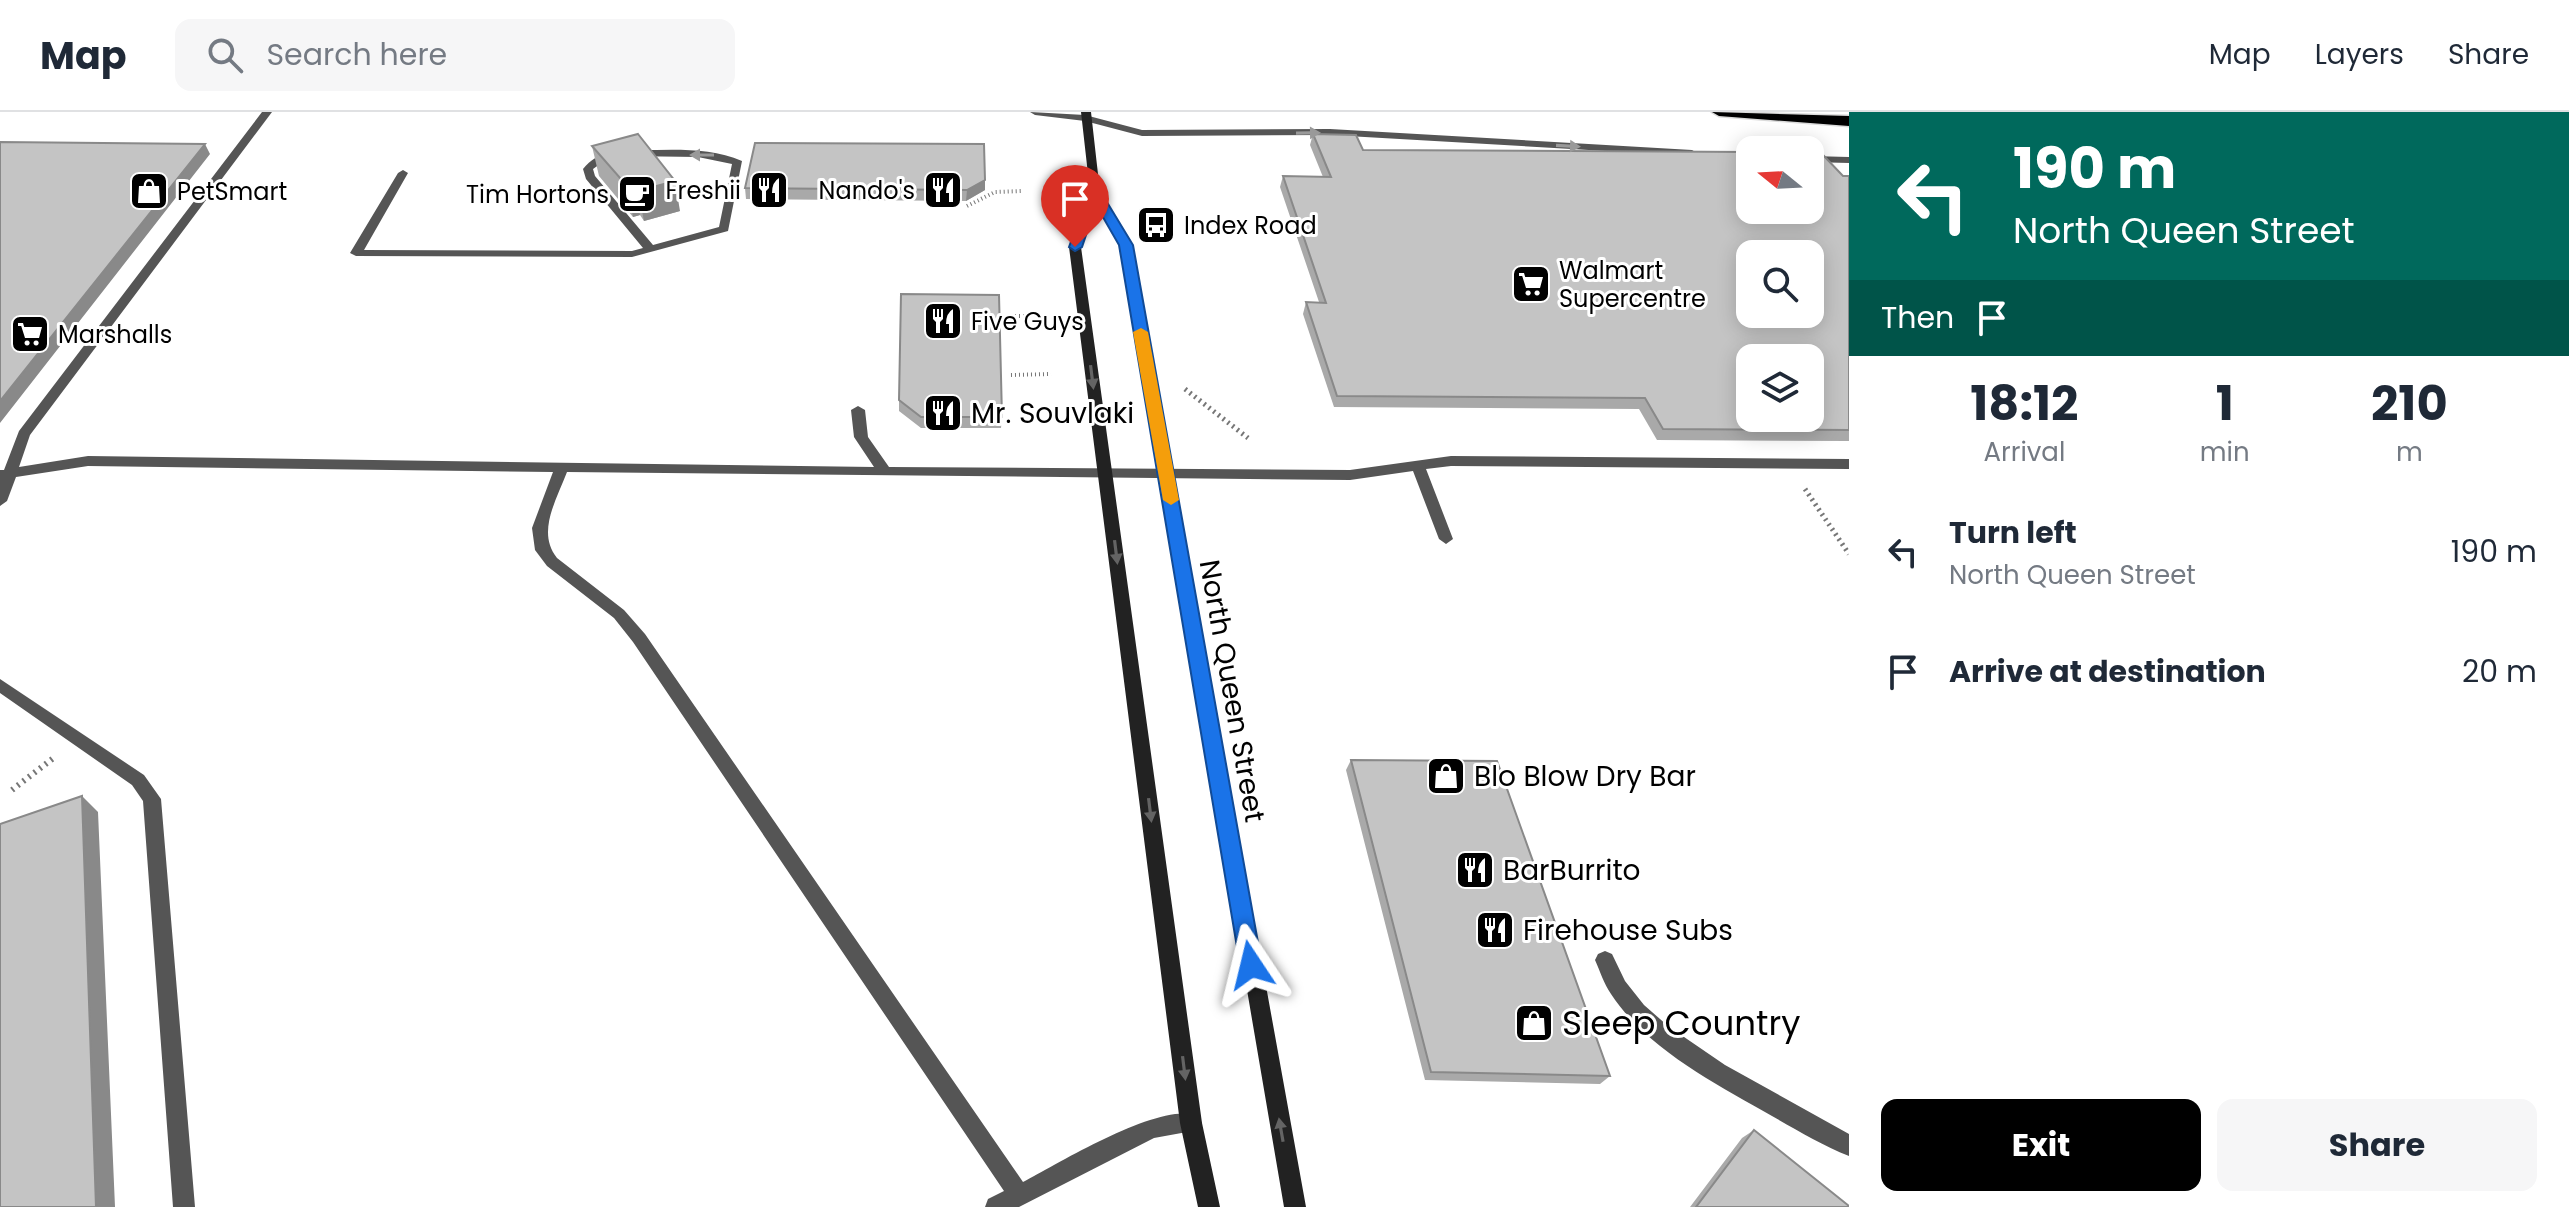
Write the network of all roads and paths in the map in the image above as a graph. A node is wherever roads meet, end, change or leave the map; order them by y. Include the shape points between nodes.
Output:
1 (267, 112) edge
2 (1035, 112) edge
3 (1719, 112) edge
4 (1086, 115) edge
5 (1849, 121) edge
6 (1704, 153) edge
7 (1824, 159) edge
8 (1849, 160) edge
9 (403, 173) dead end
10 (1022, 191) dead end
11 (1095, 192) junction
12 (967, 206) dead end
13 (650, 249) junction
14 (1003, 316) edge
15 (1042, 316) dead end
16 (1051, 374) dead end
17 (1011, 375) dead end
18 (1185, 389) dead end
19 (858, 410) dead end
20 (1248, 438) dead end
21 (1788, 463) junction
22 (1849, 464) edge
23 (1418, 465) junction
24 (561, 468) junction
25 (884, 470) junction
26 (4, 474) edge
27 (1106, 475) junction
28 (1166, 475) junction
29 (0, 501) edge
30 (1446, 539) dead end
31 (1849, 554) edge
32 (0, 685) edge
33 (80, 737) junction
34 (12, 790) dead end
35 (1605, 960) dead end
36 (1191, 1123) junction
37 (1849, 1145) edge
38 (1019, 1195) junction
39 (184, 1207) edge
40 (996, 1207) edge
41 (1209, 1207) edge
42 (1295, 1207) edge

1 - 26 street via 24,434
2 - 4 street
3 - 5 highway
4 -> 6 street via 1142,133 1330,132
4 - 11 main road, North Queen Street
7 - 8 street
9 - 13 street via 356,253 614,256
10 - 12 path via 995,192
11 -> 27 main road, North Queen Street via 1075,247
11 - 28 main road, North Queen Street via 1126,245
13 -> 13 street via 724,229 738,163 719,155 613,154 595,160 588,169 590,177
14 - 15 path
16 - 17 path
18 - 20 path
19 - 25 street via 861,437
21 - 22 street
21 - 23 street
21 - 31 path
23 - 28 street via 1350,475
23 - 30 street
24 - 25 street
24 - 26 street via 88,461
24 - 38 street via 539,528 542,550 619,614 639,638
25 - 27 street
26 - 29 street
27 - 28 street
27 -> 36 main road, North Queen Street
42 -> 28 main road, North Queen Street
32 - 33 street
33 - 34 path
33 - 39 street via 138,780 152,799
35 - 37 street via 1617,987 1683,1050
36 - 38 street via 1152,1128
36 - 41 main road, North Queen Street
38 - 40 street

